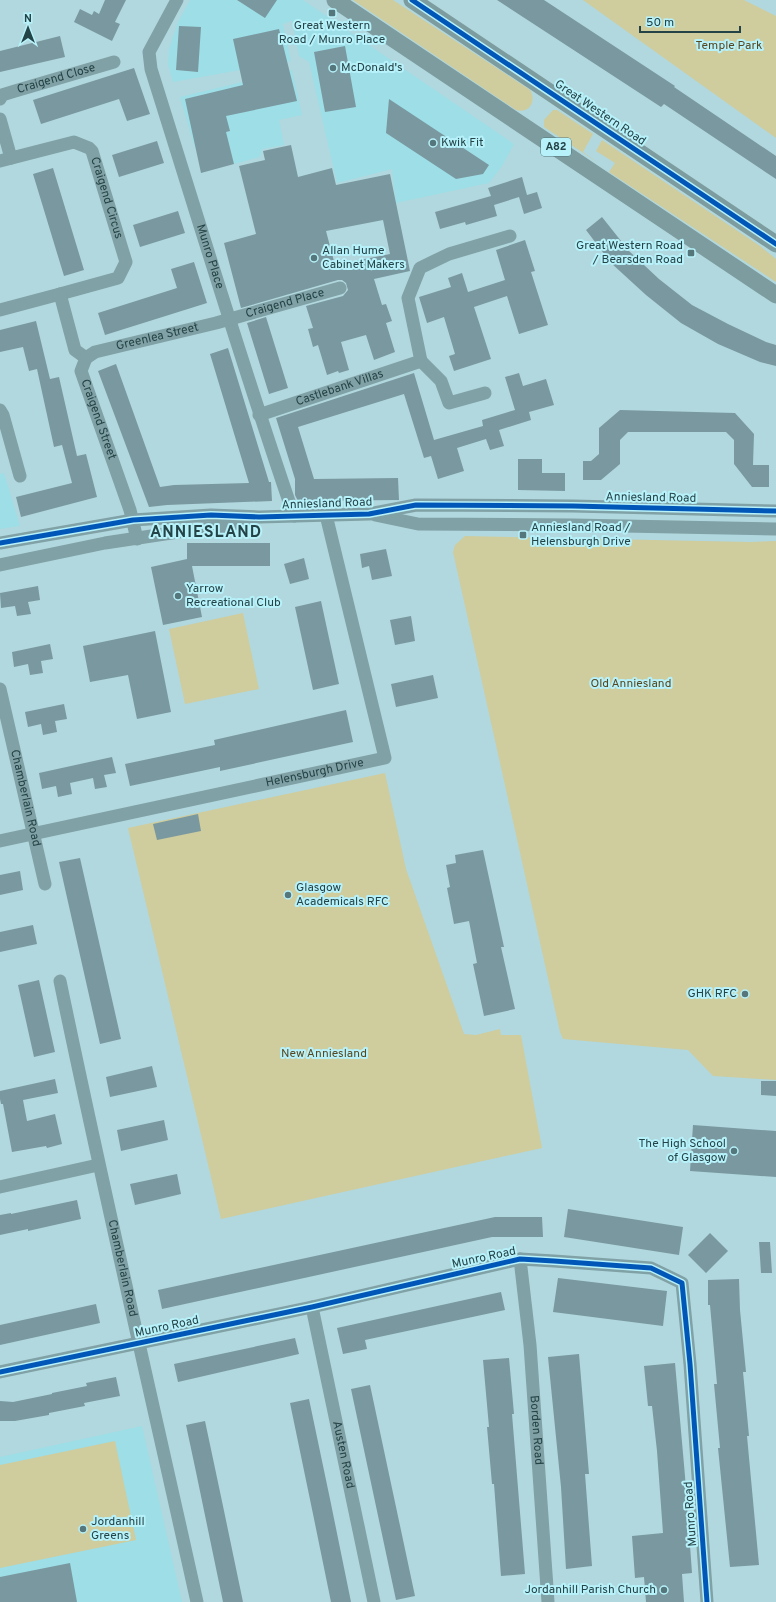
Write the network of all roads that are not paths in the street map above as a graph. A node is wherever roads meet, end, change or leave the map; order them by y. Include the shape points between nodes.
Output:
1 (177, 0) edge
2 (335, 0) edge
3 (412, 0) edge
4 (114, 62) dead end
5 (0, 98) edge
6 (0, 119) edge
7 (6, 159) edge
8 (510, 236) dead end
9 (776, 244) edge
10 (340, 288) dead end
11 (60, 294) junction
12 (776, 295) edge
13 (0, 310) edge
14 (230, 319) junction
15 (86, 358) junction
16 (421, 361) junction
17 (485, 393) dead end
18 (0, 410) edge
19 (259, 415) junction
20 (20, 476) dead end
21 (776, 511) edge
22 (370, 514) junction
23 (326, 515) junction
24 (259, 516) junction
25 (294, 516) junction
26 (133, 520) junction
27 (776, 528) edge
28 (137, 539) junction
29 (0, 543) edge
30 (0, 565) edge
31 (0, 689) edge
32 (34, 834) junction
33 (0, 841) edge
34 (45, 884) dead end
35 (60, 981) dead end
36 (98, 1165) junction
37 (0, 1187) edge
38 (520, 1259) junction
39 (312, 1307) junction
40 (138, 1343) junction
41 (0, 1372) edge
42 (197, 1602) edge
43 (374, 1602) edge
44 (548, 1602) edge
45 (707, 1602) edge

1 - 14 street, Munro Place via 149,52 150,69
2 - 12 main road, A82
3 - 9 main road, Great Western Road
4 - 5 street, Craigend Close via 2,95
6 - 7 street
7 - 11 street, Craigend Circus via 74,142 92,151 126,262 118,278
8 - 16 street via 449,254 420,268 408,298
10 - 14 street, Craigend Place
11 - 13 street
11 - 15 street via 75,350
14 - 15 street, Greenlea Street via 95,352
14 - 19 street, Munro Place
15 - 26 street, Craigend Street via 81,371
16 - 17 street via 441,381 449,403
16 - 19 street, Castlebank Villas
18 - 20 street
19 - 25 street, Munro Place
21 - 22 street, Anniesland Road via 416,505
22 - 23 street, Anniesland Road
22 - 27 street, Anniesland Road via 418,524
23 - 25 street, Anniesland Road
23 - 32 street, Helensburgh Drive via 385,758
24 - 25 street, Anniesland Road
24 - 26 street, Anniesland Road via 211,515
24 - 28 street, Anniesland Road via 226,526
26 - 28 street, Craigend Street
26 - 29 street, Anniesland Road
28 - 30 street, Anniesland Road via 105,543
31 - 32 street, Chamberlain Road
32 - 33 street, Helensburgh Drive
32 - 34 street, Chamberlain Road
35 - 36 street, Chamberlain Road
36 - 37 street
36 - 40 street, Chamberlain Road
38 - 39 street, Munro Road
38 - 44 street, Borden Road via 530,1345
38 - 45 street, Munro Road via 651,1268 682,1283
39 - 40 street, Munro Road
39 - 43 street, Austen Road
40 - 41 street, Munro Road
40 - 42 street, Chamberlain Road

